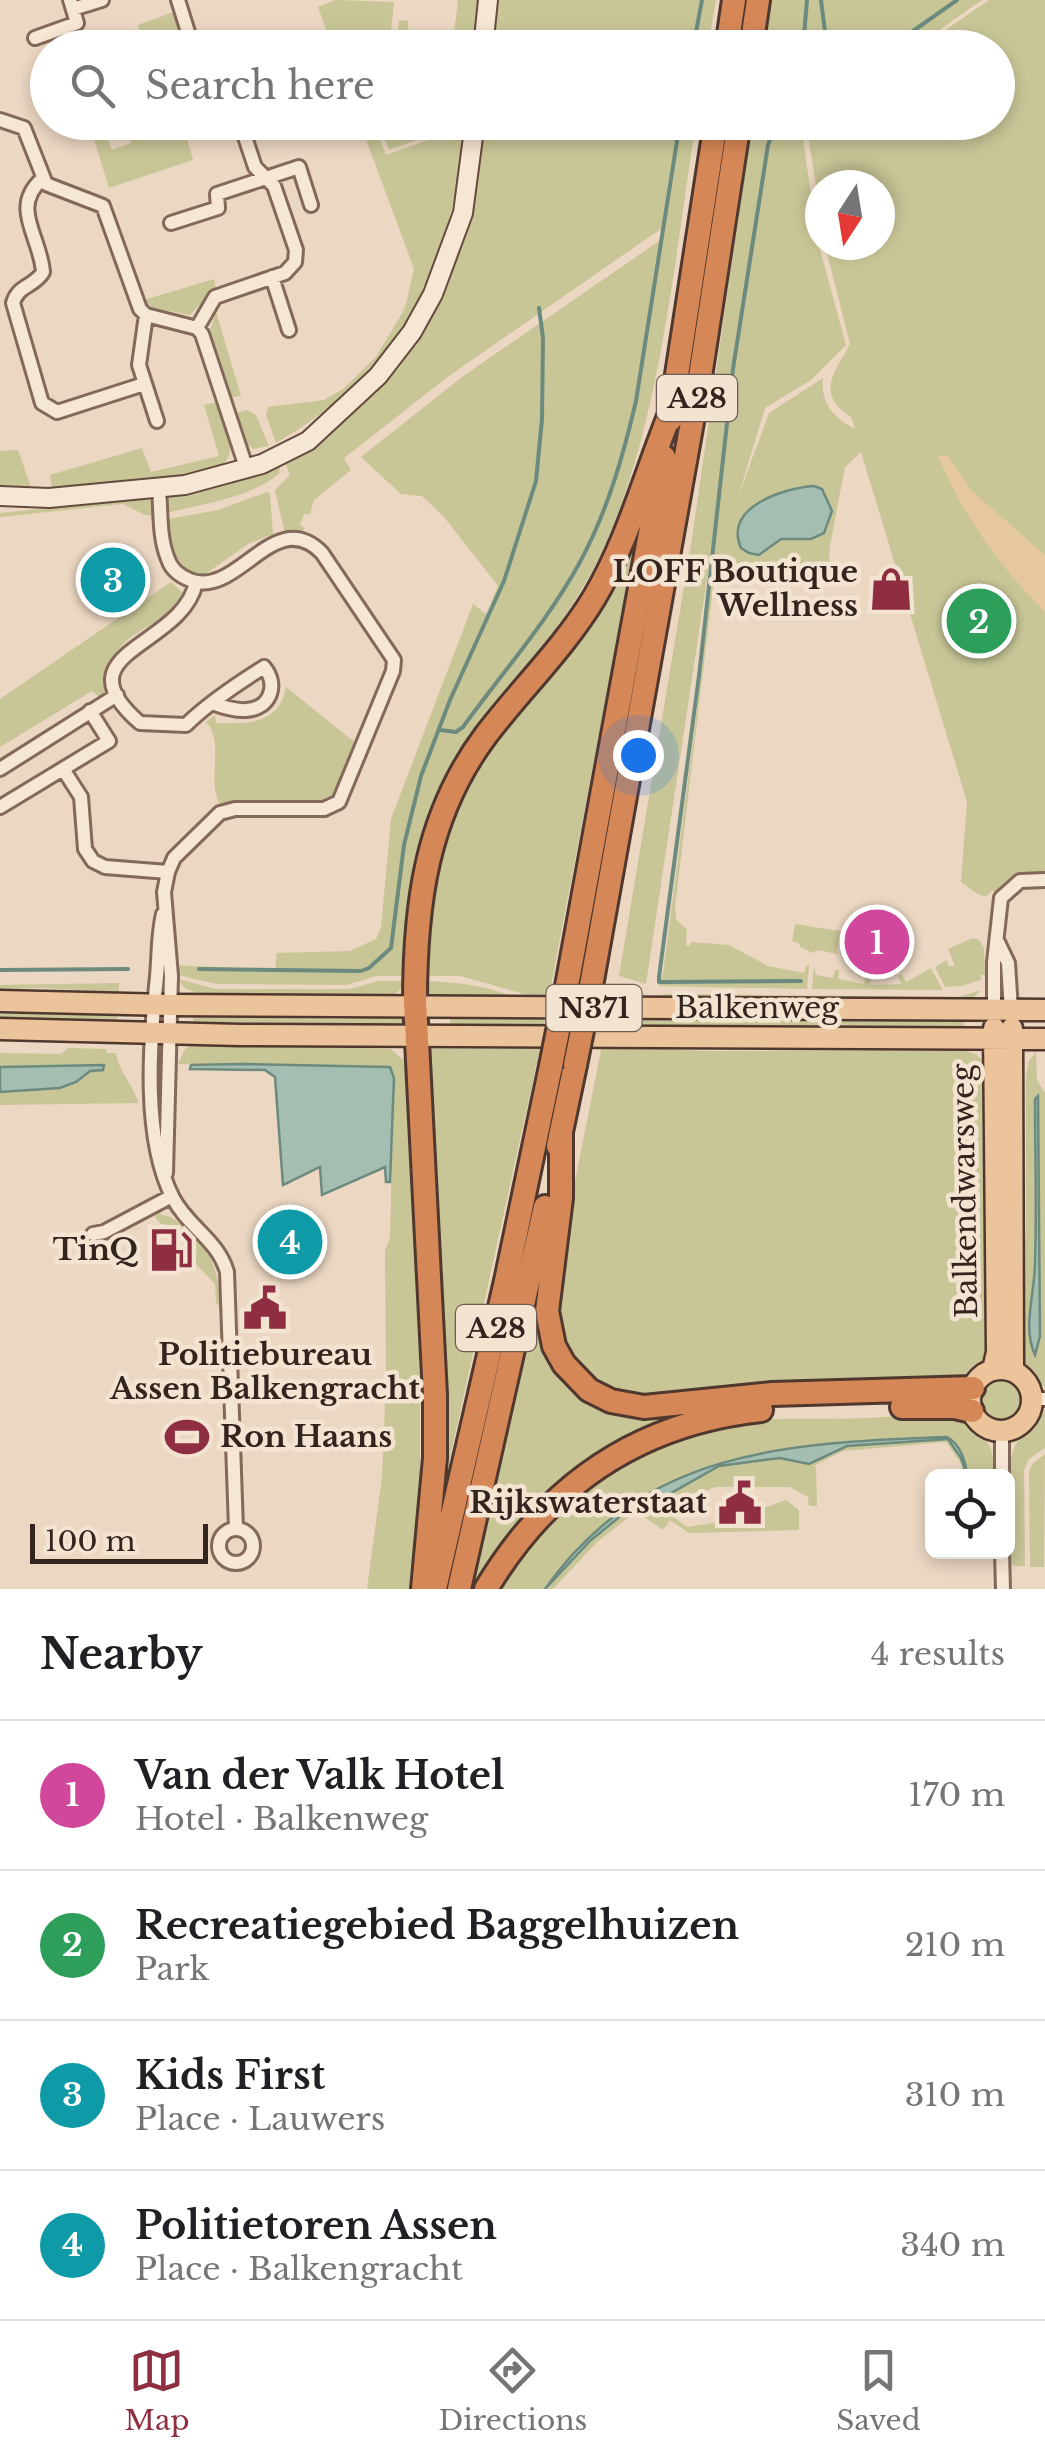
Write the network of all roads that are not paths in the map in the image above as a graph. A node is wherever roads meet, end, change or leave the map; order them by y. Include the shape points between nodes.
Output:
1 (102, 0) edge
2 (178, 0) edge
3 (488, 0) edge
4 (734, 0) edge
5 (758, 0) edge
6 (72, 5) edge
7 (60, 30) edge
8 (187, 30) edge
9 (485, 30) edge
10 (730, 30) edge
11 (753, 30) edge
12 (0, 120) edge
13 (246, 140) edge
14 (473, 140) edge
15 (713, 140) edge
16 (736, 140) edge
17 (264, 178) junction
18 (42, 179) junction
19 (311, 204) dead end
20 (171, 223) dead end
21 (272, 277) junction
22 (146, 315) junction
23 (197, 328) junction
24 (289, 330) dead end
25 (144, 384) junction
26 (672, 409) junction
27 (157, 420) dead end
28 (246, 467) junction
29 (158, 489) junction
30 (0, 496) edge
31 (49, 498) junction
32 (0, 509) edge
33 (196, 582) junction
34 (117, 695) junction
35 (212, 704) junction
36 (90, 711) junction
37 (0, 769) edge
38 (63, 769) junction
39 (0, 807) edge
40 (168, 872) junction
41 (1045, 880) edge
42 (579, 986) junction
43 (0, 1001) edge
44 (162, 1005) junction
45 (416, 1007) junction
46 (1003, 1010) junction
47 (1045, 1010) edge
48 (0, 1029) edge
49 (160, 1034) junction
50 (418, 1036) junction
51 (1003, 1038) junction
52 (1045, 1039) edge
53 (563, 1065) junction
54 (561, 1132) junction
55 (172, 1196) junction
56 (93, 1234) dead end
57 (1003, 1370) junction
58 (1039, 1399) edge
59 (973, 1400) junction
60 (1002, 1431) junction
61 (1002, 1469) edge
62 (236, 1529) dead end
63 (1002, 1559) edge
64 (424, 1589) edge
65 (435, 1589) edge
66 (459, 1589) edge
67 (486, 1589) edge
68 (1003, 1589) edge

1 - 6 street
2 - 8 street
3 - 9 street
4 - 10 highway
5 - 11 highway
6 - 7 street via 78,24
12 - 18 street via 24,128
13 - 17 street
14 - 28 street via 463,212 434,294 412,332 378,376 330,419
15 - 26 highway, A28
16 - 42 highway, A28 via 696,402
17 - 19 street via 298,167
17 - 20 street via 218,194 218,208
17 - 21 street via 274,186 296,250 292,268
18 - 22 street via 103,206
18 - 25 street via 26,202 43,272 13,303 42,403 56,412
21 - 23 street via 215,296
21 - 24 street
22 - 23 street
22 - 25 street via 139,365
23 - 28 street
25 - 27 street
26 - 42 highway, A28
26 - 45 highway, A28 via 594,597 486,734 446,804 428,850 418,905
28 - 29 street
29 - 31 street
29 - 33 street via 170,565
30 - 31 street
31 - 32 street
33 - 34 street via 182,614 116,664 111,682
33 - 40 street via 220,580 282,540 308,542 390,650 394,666 339,802 324,810 220,813
34 - 35 street via 146,725 186,726
34 - 36 street
35 - 35 street via 264,668 272,676 268,701 258,708
36 - 37 street
36 - 38 street via 109,741
38 - 39 street
38 - 40 street via 82,797 85,849 93,862
40 - 44 street
41 - 46 street via 1020,881 998,906 994,962
42 - 53 highway, A28, bridge
43 - 44 main road, Balkenweg
44 - 45 main road, Balkenweg
44 - 49 street
45 - 46 main road, Balkenweg / N371
45 - 50 highway, A28
46 - 47 main road, Balkenweg / N371
46 - 51 main road, Balkendwarsweg
48 - 49 main road, Balkenweg
49 - 50 main road, Balkenweg
49 - 55 street via 150,1074 158,1149
50 - 51 main road, Balkenweg / N371
50 - 64 highway, A28 via 436,1395
51 - 52 main road, Balkenweg / N371
51 - 57 main road, Balkendwarsweg
53 - 54 highway, A28
53 - 65 highway, A28
54 - 59 highway, A28 via 561,1198 547,1311 554,1346 590,1390 644,1407 772,1394
54 - 66 highway, A28
55 - 56 street
55 - 62 street via 222,1255 227,1272
57 - 58 main road
57 - 59 main road via 981,1376
58 - 60 main road via 1020,1424
59 - 60 main road via 983,1424
59 - 67 highway via 954,1408 775,1408 669,1430 570,1486 535,1519
60 - 61 street
63 - 68 street

